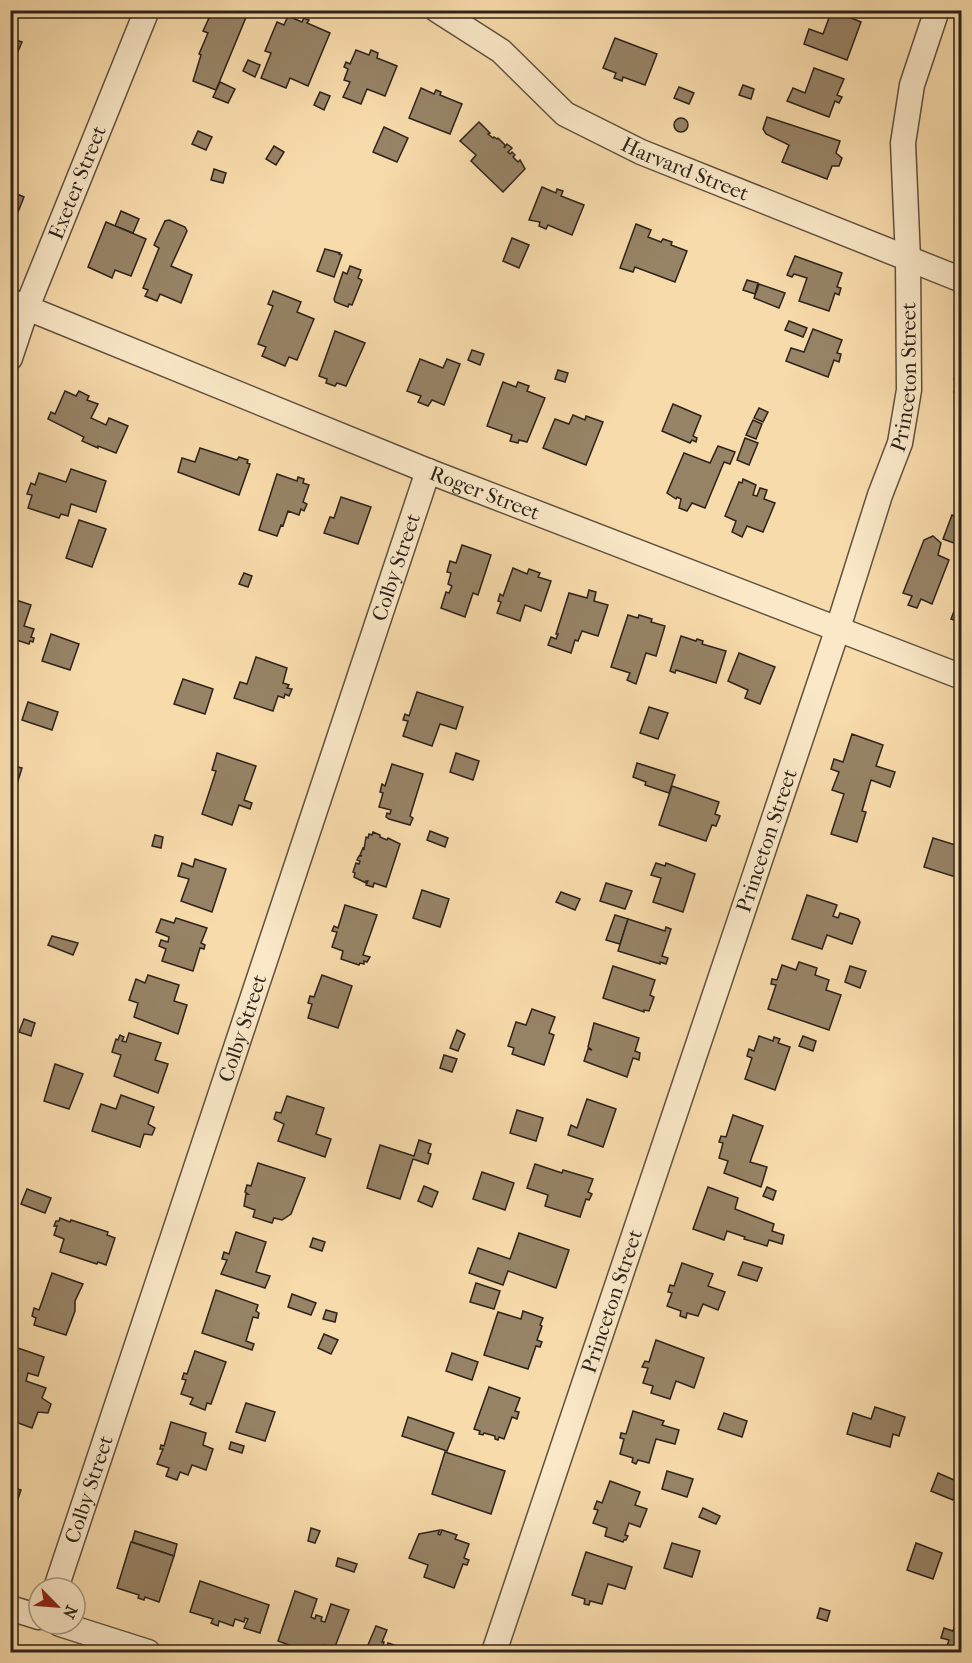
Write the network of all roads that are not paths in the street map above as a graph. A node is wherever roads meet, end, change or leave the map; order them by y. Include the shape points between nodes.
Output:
1 (147, 10) edge
2 (437, 10) edge
3 (937, 10) edge
4 (908, 259) junction
5 (962, 280) edge
6 (19, 304) edge
7 (10, 358) edge
8 (428, 471) junction
9 (838, 628) junction
10 (962, 677) edge
11 (60, 1576) edge
12 (10, 1608) edge
13 (27, 1613) edge
14 (87, 1633) edge
15 (148, 1653) edge
16 (494, 1653) edge

1 - 6 street, Exeter Street
2 - 4 street, Harvard Street via 501,51 565,114 641,152
3 - 4 street, Princeton Street via 912,85 903,143
4 - 5 street, Harvard Street
4 - 9 street, Princeton Street via 909,390 900,443
6 - 7 street, Exeter Street
6 - 8 street, Roger Street
8 - 9 street, Roger Street
8 - 11 street, Colby Street
9 - 10 street, Roger Street
9 - 16 street, Princeton Street
12 - 13 street
14 - 15 street

